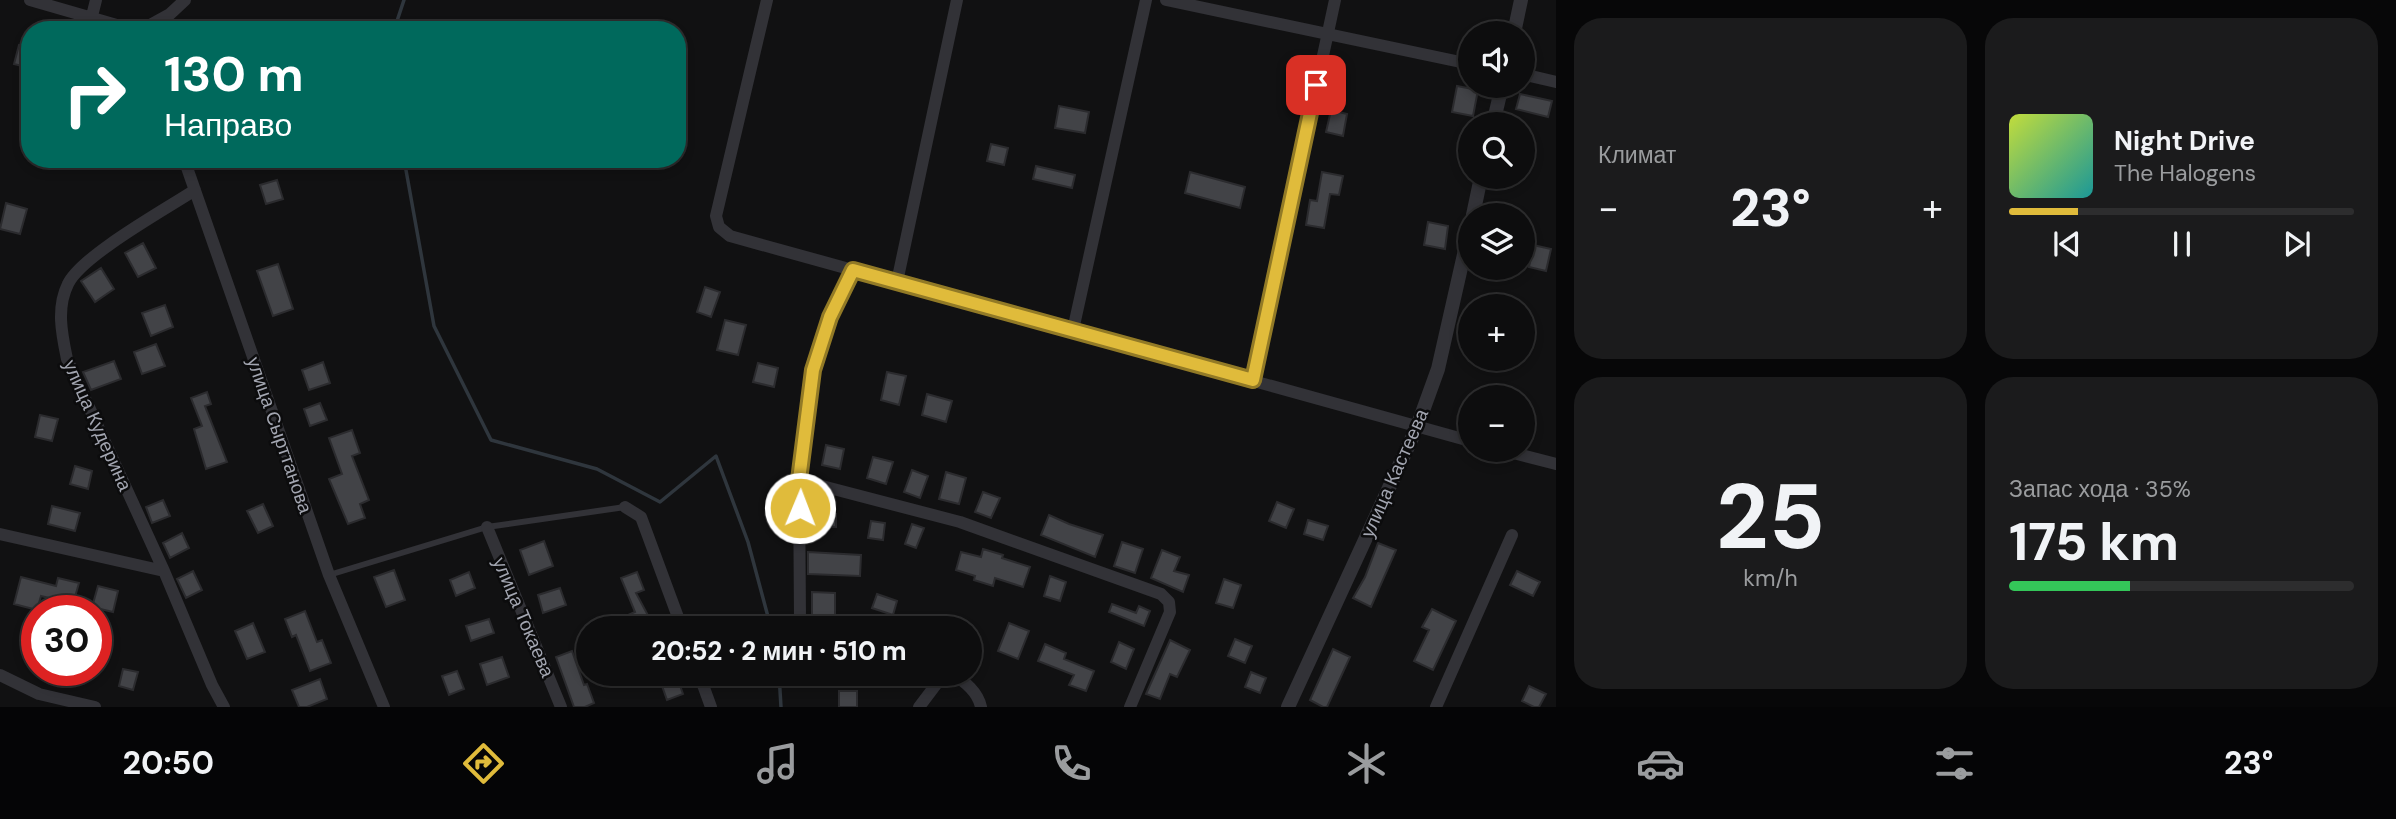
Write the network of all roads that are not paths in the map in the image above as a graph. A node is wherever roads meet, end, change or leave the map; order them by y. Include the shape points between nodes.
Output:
1 (30, 0) edge
2 (96, 0) edge
3 (185, 0) edge
4 (767, 0) edge
5 (957, 0) edge
6 (1146, 0) edge
7 (1167, 0) edge
8 (1335, 0) edge
9 (1521, 0) edge
10 (92, 16) junction
11 (107, 21) edge
12 (156, 21) edge
13 (1517, 21) edge
14 (1328, 34) junction
15 (1458, 61) edge
16 (1535, 78) edge
17 (1556, 82) edge
18 (187, 168) edge
19 (195, 190) junction
20 (853, 270) junction
21 (1458, 280) edge
22 (897, 282) junction
23 (1073, 330) junction
24 (1253, 380) junction
25 (1417, 427) junction
26 (1458, 438) edge
27 (1535, 459) edge
28 (1556, 464) edge
29 (799, 480) junction
30 (625, 507) joint
31 (487, 527) junction
32 (0, 534) edge
33 (1512, 535) dead end
34 (164, 571) junction
35 (329, 575) junction
36 (678, 616) edge
37 (800, 616) edge
38 (0, 675) edge
39 (703, 686) edge
40 (935, 686) edge
41 (969, 686) edge
42 (41, 701) edge
43 (95, 707) edge
44 (224, 707) edge
45 (384, 707) edge
46 (561, 707) edge
47 (711, 707) edge
48 (919, 707) edge
49 (981, 707) edge
50 (1130, 707) edge
51 (1288, 707) edge
52 (1436, 707) edge

1 - 10 street
2 - 10 street
3 - 12 street
4 - 20 street via 716,216 719,227 730,236
5 - 22 street
6 - 23 street
7 - 14 street
8 - 14 street
9 - 13 street
10 - 11 street
14 - 15 street
14 - 24 street
16 - 17 street
18 - 19 street, улица Сырттанова
19 - 34 street, улица Кудерина via 87,261 68,284 59,323 67,359
19 - 35 street, улица Сырттанова
20 - 22 street
20 - 29 street via 830,317 813,370
21 - 25 street, улица Кастеева via 1438,369
22 - 23 street
23 - 24 street
24 - 25 street
25 - 26 street
25 - 51 street, улица Кастеева
27 - 28 street
29 - 37 street
29 - 50 street via 960,522 1161,594 1169,602 1170,612
30 - 31 lane
30 - 36 street via 641,517
31 - 35 lane
31 - 46 street, улица Токаева
32 - 34 street
33 - 52 street
34 - 44 street, улица Кудерина
35 - 45 street, улица Сырттанова
38 - 42 street
39 - 47 street
40 - 48 street
41 - 49 street
42 - 43 street

